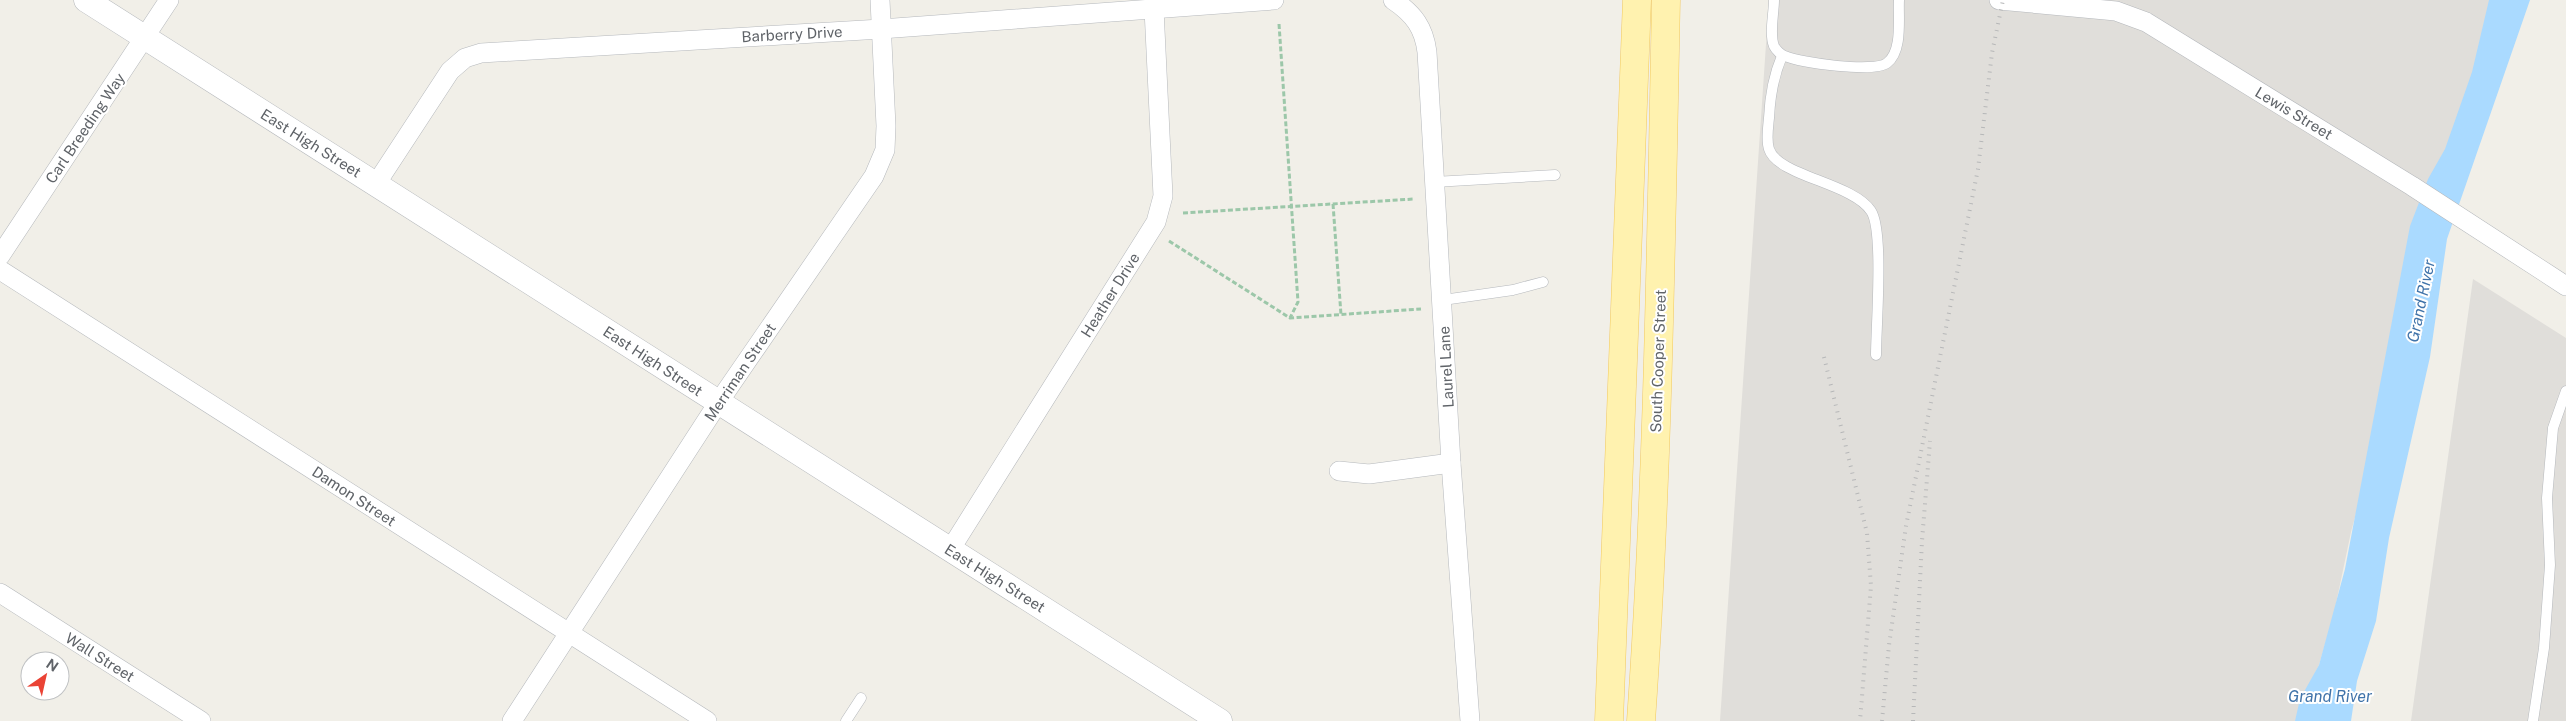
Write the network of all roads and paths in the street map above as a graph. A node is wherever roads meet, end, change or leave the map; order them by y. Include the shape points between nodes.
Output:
1 (86, 0) edge
2 (169, 0) edge
3 (880, 0) edge
4 (1274, 0) edge
5 (1638, 0) edge
6 (1666, 0) edge
7 (1774, 0) edge
8 (1899, 0) edge
9 (2000, 0) edge
10 (1405, 6) edge
11 (1154, 9) junction
12 (1279, 24) dead end
13 (882, 29) junction
14 (145, 36) junction
15 (1782, 56) junction
16 (1555, 175) dead end
17 (1434, 182) junction
18 (376, 184) junction
19 (1414, 199) dead end
20 (1333, 204) junction
21 (1292, 206) junction
22 (1183, 213) dead end
23 (1169, 241) dead end
24 (0, 256) edge
25 (0, 270) edge
26 (1543, 282) dead end
27 (2566, 286) edge
28 (1443, 300) junction
29 (1421, 310) dead end
30 (1341, 315) junction
31 (1290, 318) junction
32 (1876, 355) dead end
33 (2566, 391) edge
34 (718, 403) junction
35 (1451, 463) junction
36 (1338, 471) dead end
37 (950, 550) junction
38 (0, 593) edge
39 (568, 632) junction
40 (861, 698) dead end
41 (201, 721) edge
42 (512, 721) edge
43 (707, 721) edge
44 (846, 721) edge
45 (1220, 721) edge
46 (1470, 721) edge
47 (1609, 721) edge
48 (1641, 721) edge
49 (2533, 721) edge

1 - 14 street, East High Street
2 - 14 street, Carl Breeding Way
3 - 13 street, Merriman Street
4 - 11 street, Barberry Drive
5 - 47 main road
6 - 48 main road, South Cooper Street via 1652,566
7 - 15 lane via 1772,38 1774,47
8 - 15 lane via 1896,48 1888,62 1880,66 1809,62
9 - 27 street, Lewis Street via 2116,11 2146,22 2412,186
10 - 17 street, Laurel Lane via 1425,38 1428,52
11 - 13 street, Barberry Drive
11 - 37 street, Heather Drive via 1163,196 1156,222
12 - 21 path
13 - 18 street, Barberry Drive via 481,53 465,58 450,71
13 - 34 street, Merriman Street via 885,150 874,176
14 - 18 street, East High Street
14 - 24 street, Carl Breeding Way
15 - 32 lane via 1772,84 1767,132 1769,150 1779,162 1853,195 1871,211 1877,248
16 - 17 lane
17 - 28 street, Laurel Lane
18 - 34 street, East High Street
19 - 20 path
20 - 21 path
20 - 30 path
21 - 22 path
21 - 31 path via 1298,302
23 - 31 path
25 - 39 street, Damon Street
26 - 28 lane via 1513,290
28 - 35 street, Laurel Lane
29 - 30 path
30 - 31 path
33 - 49 lane via 2553,428 2547,498 2550,565 2544,648
34 - 37 street, East High Street
34 - 39 street, Merriman Street
35 - 36 street via 1369,474
35 - 46 street, Laurel Lane
37 - 45 street, East High Street
38 - 41 street, Wall Street
39 - 42 street, Merriman Street
39 - 43 street, Damon Street
40 - 44 lane

